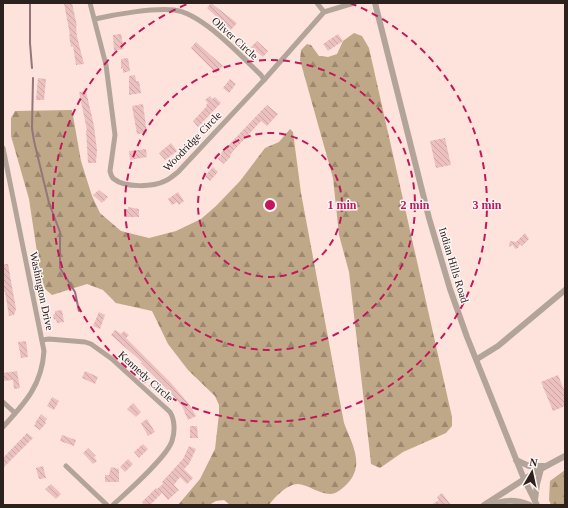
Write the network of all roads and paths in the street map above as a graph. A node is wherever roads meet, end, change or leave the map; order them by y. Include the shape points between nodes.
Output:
1 (90, 3) edge
2 (317, 3) edge
3 (354, 3) edge
4 (375, 3) edge
5 (324, 12) junction
6 (95, 19) junction
7 (264, 80) junction
8 (3, 148) edge
9 (4, 161) edge
10 (565, 290) edge
11 (42, 340) junction
12 (477, 359) junction
13 (3, 402) edge
14 (16, 413) junction
15 (3, 427) edge
16 (565, 456) edge
17 (516, 460) junction
18 (548, 465) junction
19 (66, 466) dead end
20 (541, 469) junction
21 (524, 479) junction
22 (534, 504) edge
23 (107, 505) edge
24 (113, 505) edge
25 (484, 505) edge
26 (489, 505) edge

1 - 6 street, Woodridge Circle
2 - 5 street
3 - 5 street
4 - 12 street, Indian Hills Road via 429,218 450,289
5 - 7 street, Woodridge Circle
6 - 7 street, Oliver Circle via 112,15 174,10 194,17 228,44
6 - 7 street, Woodridge Circle via 106,65 115,135 110,171 115,180 143,186 167,181
8 - 9 street, Washington Drive
9 - 11 street, Washington Drive
10 - 12 street via 498,346
11 - 14 street, Washington Drive via 44,351 37,382
11 - 24 street, Kennedy Circle via 85,342 97,347 112,358 174,418 172,442 166,451
12 - 17 street, Indian Hills Road
13 - 14 street
14 - 15 street, Washington Drive
16 - 18 street
17 - 18 street via 529,466
17 - 21 street, Indian Hills Road
18 - 20 street
19 - 23 street
20 - 21 street
20 - 22 street
21 - 22 street, Indian Hills Road
21 - 25 street
22 - 26 street via 510,500

